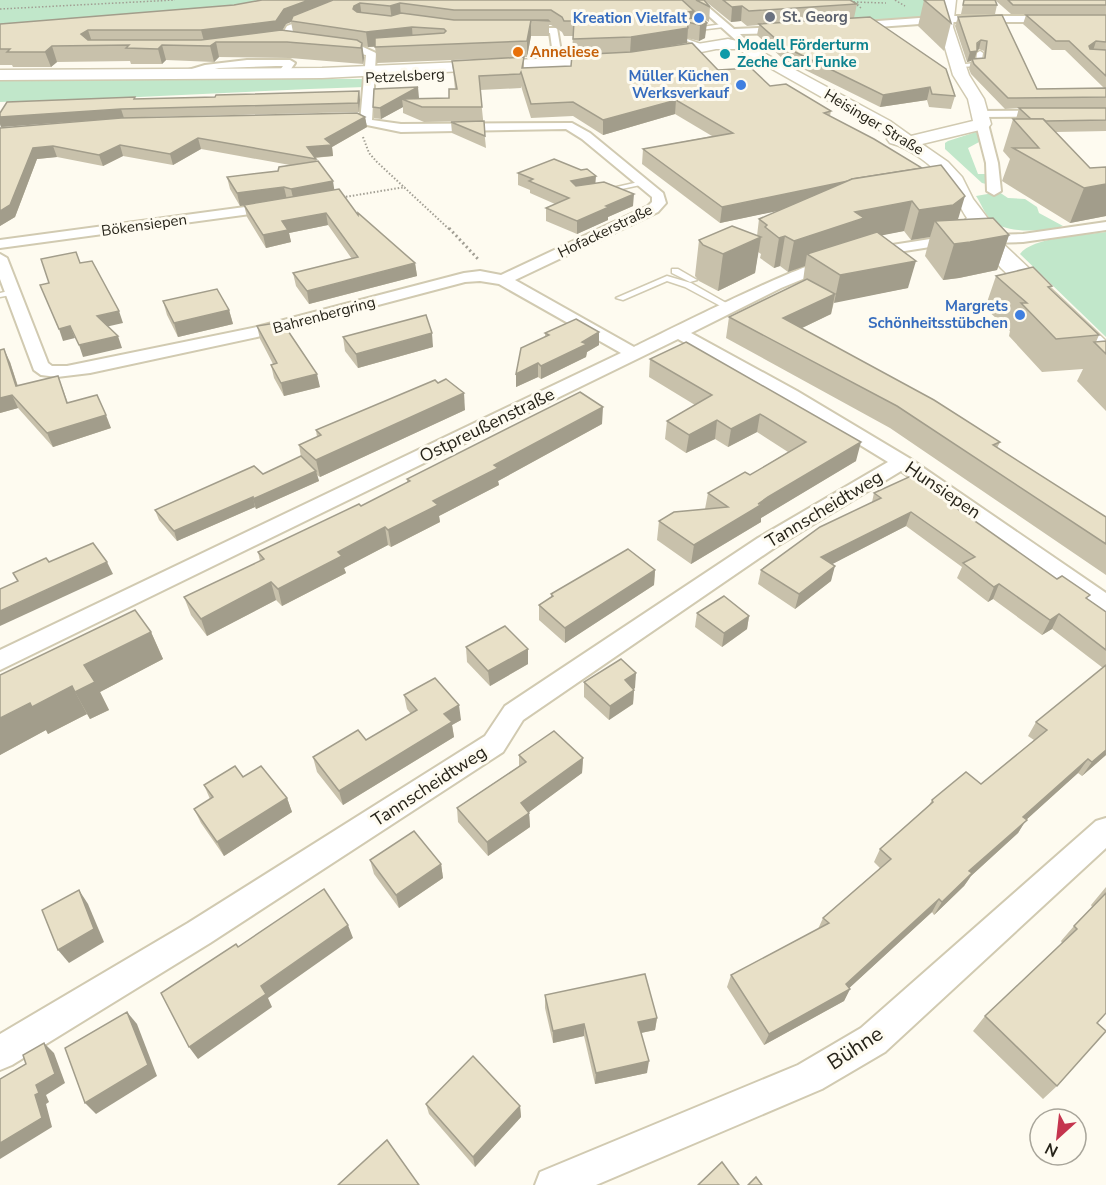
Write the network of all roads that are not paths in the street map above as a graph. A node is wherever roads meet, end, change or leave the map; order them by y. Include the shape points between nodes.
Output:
1 (363, 0) edge
2 (695, 0) edge
3 (950, 0) edge
4 (1106, 19) edge
5 (946, 23) junction
6 (837, 27) edge
7 (726, 29) junction
8 (803, 29) edge
9 (508, 30) edge
10 (697, 39) junction
11 (272, 43) edge
12 (323, 44) edge
13 (378, 50) edge
14 (366, 51) junction
15 (980, 53) edge
16 (750, 55) junction
17 (559, 62) junction
18 (958, 65) junction
19 (757, 72) edge
20 (282, 74) junction
21 (0, 75) edge
22 (177, 75) junction
23 (238, 75) junction
24 (371, 75) junction
25 (1106, 113) edge
26 (980, 119) junction
27 (889, 138) junction
28 (920, 174) edge
29 (643, 183) junction
30 (938, 189) edge
31 (599, 191) edge
32 (994, 191) dead end
33 (287, 206) edge
34 (1106, 226) edge
35 (988, 238) junction
36 (0, 244) edge
37 (0, 258) edge
38 (675, 271) dead end
39 (497, 278) junction
40 (6, 293) edge
41 (620, 298) dead end
42 (735, 306) junction
43 (680, 333) junction
44 (634, 354) junction
45 (1106, 355) edge
46 (902, 462) junction
47 (1106, 604) edge
48 (0, 661) edge
49 (1106, 830) edge
50 (0, 1053) edge
51 (553, 1185) edge

1 - 11 street via 290,27 289,40
2 - 7 street, Heisinger Straße
3 - 5 main road
4 - 5 street
5 - 6 street
5 - 18 main road
7 - 8 street
7 - 10 street
7 - 10 lane
7 - 16 street, Heisinger Straße
9 - 17 street via 554,30
10 - 16 main road via 734,45
10 - 17 main road, Petzelsberg via 638,58
10 - 24 main road, Petzelsberg
12 - 14 street
13 - 14 lane
14 - 24 street via 371,56
15 - 18 lane via 979,65
16 - 27 main road, Heisinger Straße
17 - 24 main road, Petzelsberg
18 - 26 main road via 976,99
19 - 27 main road, Heisinger Straße via 798,89
20 - 22 street, Petzelsberg via 290,63 249,61
20 - 23 main road, Petzelsberg
20 - 24 main road, Petzelsberg
21 - 22 main road, Petzelsberg
22 - 23 main road, Petzelsberg
23 - 24 main road, Petzelsberg
24 - 29 street, Hofackerstraße via 361,119 395,128 568,125
25 - 26 street
26 - 27 main road
26 - 32 street
27 - 28 main road, Heisinger Straße
27 - 35 main road, Heisinger Straße via 941,166 955,181
29 - 31 lane
29 - 39 street, Hofackerstraße via 658,196 657,206
30 - 35 main road, Heisinger Straße
33 - 36 street, Bökensiepen
34 - 35 street, Ostpreußenstraße via 1023,238
35 - 42 street, Ostpreußenstraße via 860,254 804,272
35 - 45 main road, Heisinger Straße
37 - 40 street, Bahrenbergring
38 - 42 lane
39 - 40 street, Bahrenbergring via 464,278 274,328 159,354 52,372 40,366
39 - 44 street
41 - 42 lane via 667,278
42 - 43 street, Ostpreußenstraße
43 - 44 street, Ostpreußenstraße
43 - 46 street, Hunsiepen
44 - 48 street, Ostpreußenstraße
46 - 47 street, Hunsiepen
46 - 50 street, Tannscheidtweg via 766,543 514,714 494,744 199,933
49 - 51 street, Bühne via 873,1040 810,1077

